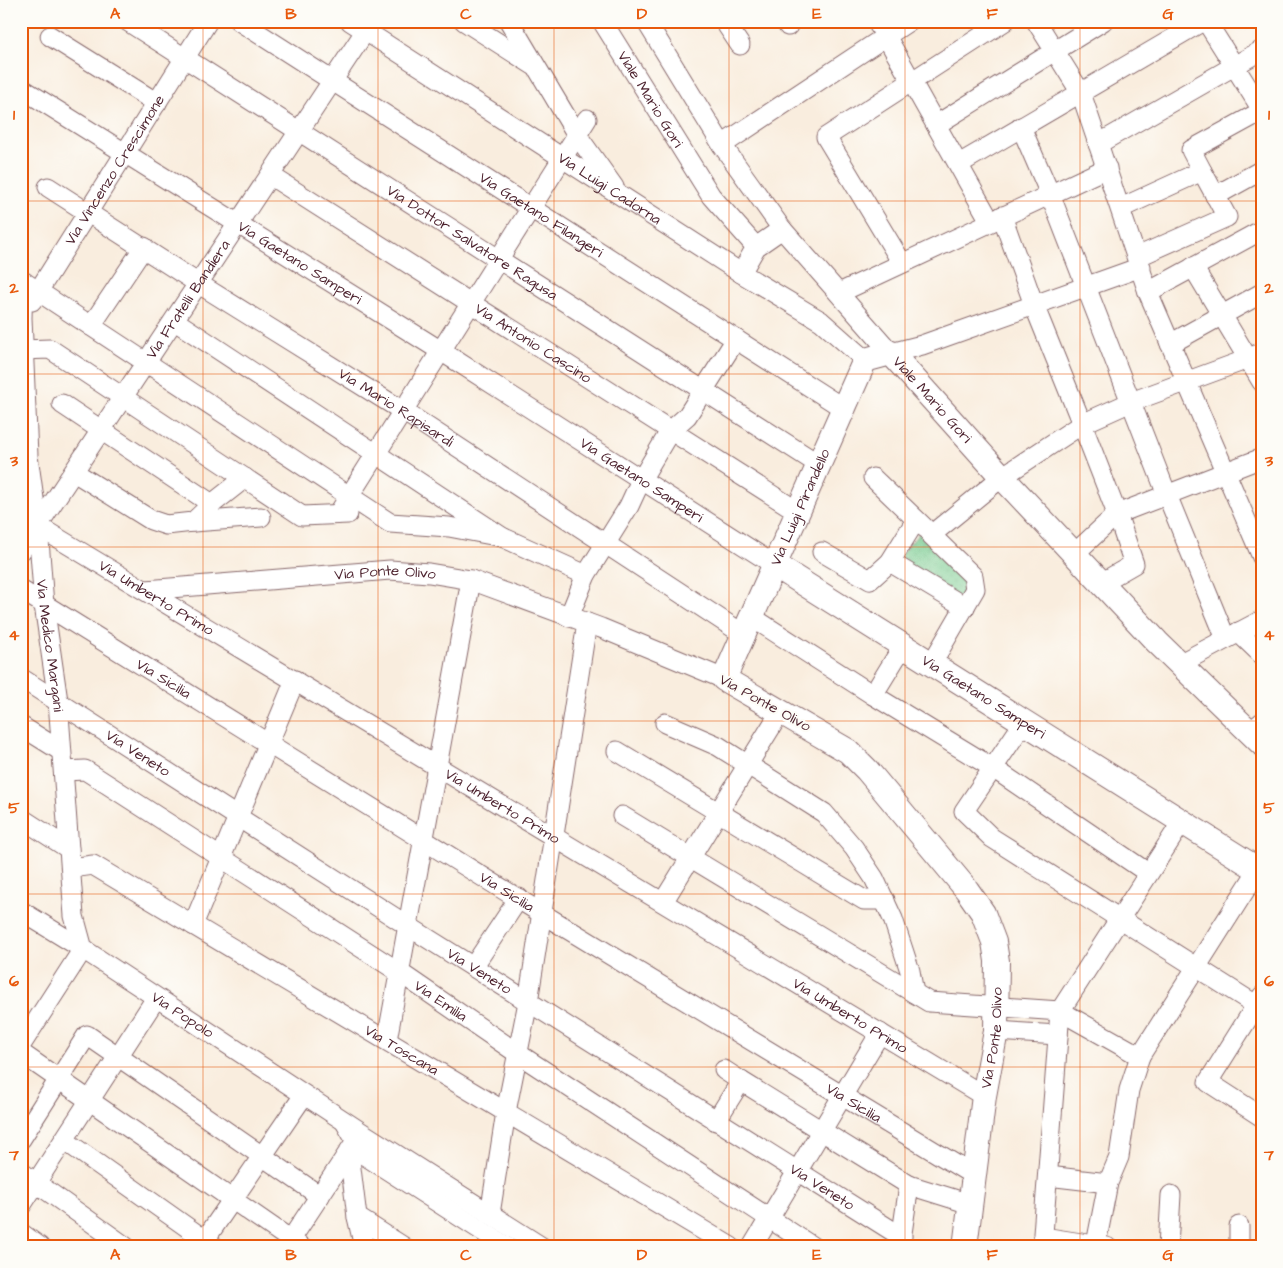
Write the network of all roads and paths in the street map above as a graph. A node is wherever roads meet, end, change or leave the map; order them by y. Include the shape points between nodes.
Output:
1 (127, 21) edge
2 (208, 21) edge
3 (239, 21) edge
4 (350, 21) edge
5 (464, 21) edge
6 (509, 21) edge
7 (602, 21) edge
8 (646, 21) edge
9 (724, 21) edge
10 (909, 21) edge
11 (1005, 21) edge
12 (1036, 21) edge
13 (1103, 21) edge
14 (1204, 21) edge
15 (369, 26) edge
16 (881, 29) edge
17 (50, 36) dead end
18 (740, 45) dead end
19 (1262, 50) edge
20 (1056, 52) junction
21 (185, 59) junction
22 (536, 66) junction
23 (1235, 66) junction
24 (333, 81) junction
25 (912, 82) junction
26 (21, 88) edge
27 (1081, 93) junction
28 (157, 103) junction
29 (1262, 111) edge
30 (587, 119) dead end
31 (936, 125) junction
32 (1021, 128) junction
33 (300, 132) junction
34 (577, 135) junction
35 (1098, 144) junction
36 (722, 145) junction
37 (125, 154) junction
38 (563, 158) junction
39 (958, 164) junction
40 (1262, 170) edge
41 (1099, 171) junction
42 (1202, 171) junction
43 (271, 176) junction
44 (48, 187) dead end
45 (1050, 194) junction
46 (620, 195) junction
47 (1215, 196) junction
48 (531, 208) junction
49 (1121, 208) junction
50 (89, 213) junction
51 (996, 219) junction
52 (238, 225) junction
53 (782, 229) junction
54 (1262, 230) edge
55 (144, 247) junction
56 (756, 247) junction
57 (498, 260) junction
58 (902, 263) junction
59 (1135, 265) junction
60 (1193, 268) junction
61 (741, 273) junction
62 (28, 284) edge
63 (199, 284) junction
64 (1086, 287) junction
65 (1148, 292) junction
66 (839, 293) junction
67 (1262, 293) edge
68 (471, 303) junction
69 (1034, 306) junction
70 (1222, 316) junction
71 (22, 318) edge
72 (175, 321) junction
73 (91, 326) junction
74 (736, 339) junction
75 (1170, 344) junction
76 (22, 350) edge
77 (441, 351) junction
78 (891, 353) junction
79 (1255, 356) edge
80 (865, 360) junction
81 (147, 363) junction
82 (1186, 382) junction
83 (1262, 382) edge
84 (703, 391) junction
85 (123, 398) junction
86 (1132, 402) junction
87 (62, 404) dead end
88 (843, 408) junction
89 (403, 411) junction
90 (1082, 424) junction
91 (101, 431) junction
92 (670, 431) junction
93 (24, 454) edge
94 (376, 454) junction
95 (1262, 458) edge
96 (818, 464) junction
97 (74, 472) junction
98 (1225, 472) junction
99 (1002, 477) junction
100 (245, 478) junction
101 (873, 478) dead end
102 (641, 480) junction
103 (1167, 495) junction
104 (349, 497) junction
105 (212, 504) junction
106 (797, 511) junction
107 (372, 512) junction
108 (338, 514) junction
109 (1117, 514) junction
110 (21, 516) edge
111 (261, 517) dead end
112 (916, 520) junction
113 (193, 522) junction
114 (38, 526) junction
115 (931, 534) junction
116 (502, 537) junction
117 (606, 543) junction
118 (1260, 548) edge
119 (21, 551) edge
120 (822, 552) dead end
121 (1074, 554) junction
122 (890, 562) junction
123 (773, 564) junction
124 (586, 575) junction
125 (471, 580) junction
126 (1101, 583) junction
127 (21, 590) edge
128 (146, 590) junction
129 (44, 605) junction
130 (965, 608) junction
131 (569, 617) junction
132 (1262, 620) edge
133 (587, 623) junction
134 (747, 625) junction
135 (1232, 635) junction
136 (903, 646) junction
137 (1262, 655) edge
138 (932, 663) junction
139 (1179, 664) junction
140 (21, 678) edge
141 (724, 679) junction
142 (295, 680) junction
143 (873, 695) junction
144 (58, 701) junction
145 (781, 711) junction
146 (1024, 722) junction
147 (665, 723) dead end
148 (21, 726) edge
149 (1258, 733) edge
150 (268, 745) junction
151 (61, 751) junction
152 (617, 751) dead end
153 (748, 765) junction
154 (438, 766) junction
155 (993, 768) junction
156 (64, 771) junction
157 (719, 811) junction
158 (622, 816) dead end
159 (238, 817) junction
160 (21, 818) edge
161 (1182, 822) junction
162 (553, 836) junction
163 (423, 840) junction
164 (69, 849) junction
165 (221, 858) junction
166 (690, 858) junction
167 (71, 868) junction
168 (1260, 871) edge
169 (1148, 873) junction
170 (519, 898) junction
171 (885, 900) junction
172 (663, 902) junction
173 (21, 911) edge
174 (541, 913) junction
175 (74, 916) junction
176 (1119, 919) junction
177 (193, 925) junction
178 (408, 926) junction
179 (60, 935) junction
180 (83, 949) junction
181 (473, 967) junction
182 (1197, 968) junction
183 (399, 972) junction
184 (914, 993) junction
185 (156, 998) junction
186 (1259, 1001) edge
187 (528, 1002) junction
188 (997, 1006) junction
189 (1060, 1012) junction
190 (996, 1031) junction
191 (880, 1033) junction
192 (1058, 1035) junction
193 (387, 1040) junction
194 (21, 1045) edge
195 (21, 1053) edge
196 (518, 1053) junction
197 (118, 1056) junction
198 (1140, 1056) junction
199 (724, 1070) dead end
200 (60, 1079) junction
201 (741, 1081) junction
202 (304, 1095) junction
203 (842, 1095) junction
204 (984, 1096) junction
205 (90, 1100) junction
206 (506, 1112) junction
207 (1262, 1118) edge
208 (716, 1121) junction
209 (821, 1131) junction
210 (21, 1139) edge
211 (64, 1140) junction
212 (355, 1142) junction
213 (262, 1156) junction
214 (797, 1171) junction
215 (973, 1175) junction
216 (1048, 1176) junction
217 (29, 1178) edge
218 (1108, 1183) junction
219 (910, 1185) junction
220 (1171, 1195) dead end
221 (320, 1196) junction
222 (232, 1199) junction
223 (970, 1204) junction
224 (21, 1206) edge
225 (490, 1214) junction
226 (357, 1217) junction
227 (769, 1218) junction
228 (1239, 1226) dead end
229 (21, 1233) edge
230 (901, 1242) edge
231 (1043, 1242) edge
232 (206, 1244) edge
233 (292, 1244) edge
234 (1092, 1245) edge
235 (40, 1247) edge
236 (126, 1247) edge
237 (364, 1247) edge
238 (404, 1247) edge
239 (507, 1247) edge
240 (542, 1247) edge
241 (731, 1247) edge
242 (752, 1247) edge
243 (813, 1247) edge
244 (965, 1247) edge
245 (1168, 1247) edge
246 (1238, 1247) edge

1 - 21 street, Via Dottor Salvatore Ragusa
2 - 21 street, Via Vincenzo Crescimone
3 - 24 street, Via Gaetano Filangeri
4 - 15 street, Via Luigi Cadorna
5 - 22 street
6 - 22 street
7 - 56 street, Viale Mario Gori via 712,196
8 - 36 street, Viale Mario Gori
9 - 18 street
10 - 16 street
11 - 25 street
12 - 20 street
13 - 20 street
14 - 23 street
14 - 27 street
15 - 24 street, Via Fratelli Bandiera
15 - 38 street, Via Luigi Cadorna
16 - 25 street
16 - 36 street
17 - 28 street
19 - 23 street
20 - 27 street
20 - 31 street
21 - 28 street, Via Vincenzo Crescimone
21 - 33 street, Via Dottor Salvatore Ragusa
22 - 34 street
23 - 29 street
23 - 35 street
24 - 33 street, Via Fratelli Bandiera
24 - 48 street, Via Gaetano Filangeri
25 - 31 street
25 - 58 street via 826,137
26 - 37 street, Via Gaetano Samperi
27 - 32 street
27 - 35 street
28 - 37 street, Via Vincenzo Crescimone
29 - 42 street via 1192,150
30 - 34 street
31 - 39 street
32 - 39 street
32 - 45 street
33 - 43 street, Via Fratelli Bandiera
33 - 57 street, Via Dottor Salvatore Ragusa
34 - 38 street
34 - 46 street
35 - 41 street
36 - 53 street, Viale Mario Gori
37 - 50 street, Via Vincenzo Crescimone
37 - 52 street, Via Gaetano Samperi
38 - 46 street, Via Luigi Cadorna
38 - 48 street
39 - 51 street
40 - 47 street
41 - 45 street
41 - 49 street
42 - 47 street
42 - 49 street
43 - 52 street, Via Fratelli Bandiera
43 - 68 street, Via Antonio Cascino
44 - 50 street, Via Mario Rapisardi
45 - 51 street
45 - 64 street
46 - 61 street, Via Luigi Cadorna
47 - 59 street via 1227,217 1157,248
48 - 57 street
48 - 74 street, Via Gaetano Filangeri
49 - 59 street
50 - 55 street, Via Mario Rapisardi
50 - 62 street, Via Vincenzo Crescimone
51 - 58 street
51 - 69 street
52 - 63 street, Via Fratelli Bandiera
52 - 77 street, Via Gaetano Samperi
53 - 56 street
53 - 66 street, Viale Mario Gori
54 - 60 street
55 - 63 street, Via Mario Rapisardi
55 - 73 street
56 - 61 street
57 - 68 street
57 - 84 street, Via Dottor Salvatore Ragusa
58 - 66 street
59 - 64 street
59 - 65 street
60 - 65 street
60 - 70 street
61 - 80 street, Via Luigi Cadorna via 821,321
62 - 71 street, Via Vincenzo Crescimone
62 - 73 street
63 - 72 street, Via Fratelli Bandiera
63 - 89 street, Via Mario Rapisardi
64 - 69 street
64 - 86 street
65 - 75 street
66 - 78 street, Viale Mario Gori
67 - 70 street
68 - 77 street
68 - 92 street, Via Antonio Cascino
69 - 78 street
69 - 90 street
70 - 75 street
70 - 79 street
71 - 76 street, Via Medico Margani
72 - 81 street, Via Fratelli Bandiera
72 - 94 street
73 - 81 street
74 - 84 street
74 - 88 street, Via Gaetano Filangeri
75 - 82 street
76 - 85 street via 50,349
76 - 93 street, Via Medico Margani
77 - 89 street
77 - 102 street, Via Gaetano Samperi
78 - 80 main road
78 - 99 main road, Viale Mario Gori
79 - 82 street
79 - 83 street
80 - 88 main road, Via Luigi Pirandello
81 - 85 street, Via Fratelli Bandiera
81 - 104 street
82 - 86 street
82 - 98 street
84 - 92 street via 688,416
84 - 96 street, Via Dottor Salvatore Ragusa
85 - 91 street, Via Fratelli Bandiera
85 - 100 street
86 - 90 street
86 - 103 street
87 - 91 street
88 - 96 main road, Via Luigi Pirandello
89 - 94 street
89 - 117 street, Via Mario Rapisardi
90 - 99 street
90 - 109 street
91 - 97 street, Via Fratelli Bandiera
91 - 105 street
92 - 102 street
92 - 106 street, Via Antonio Cascino
93 - 114 street, Via Medico Margani
94 - 104 street
94 - 116 street
95 - 98 street
96 - 106 main road, Via Luigi Pirandello
97 - 113 street via 151,520 166,524
97 - 114 street, Via Fratelli Bandiera
98 - 103 street
98 - 118 street
99 - 115 street
99 - 121 main road, Viale Mario Gori
100 - 105 street
100 - 108 street via 302,516
101 - 112 street
102 - 117 street
102 - 123 street, Via Gaetano Samperi
103 - 109 street
103 - 135 street
104 - 107 street
104 - 108 street
105 - 113 street
106 - 123 main road, Via Luigi Pirandello
107 - 108 street
107 - 116 street via 390,523 449,527
109 - 121 street
109 - 126 street via 1134,564
110 - 114 street, Via Umberto Primo
111 - 113 street
112 - 115 street
112 - 122 street
114 - 119 street, Via Fratelli Bandiera
114 - 128 street, Via Umberto Primo
114 - 129 street, Via Medico Margani
115 - 130 street via 973,576 975,588
116 - 124 street
117 - 124 street
117 - 134 street, Via Mario Rapisardi
120 - 122 street via 870,580
121 - 126 main road, Viale Mario Gori
122 - 130 street
123 - 134 main road, Via Luigi Pirandello
123 - 136 main road, Via Gaetano Samperi
124 - 131 street
125 - 128 street, Via Ponte Olivo via 390,570
125 - 131 street, Via Ponte Olivo
125 - 154 street
126 - 139 main road, Viale Mario Gori
127 - 129 street, Via Sicilia
128 - 142 street, Via Umberto Primo
129 - 144 street, Via Medico Margani
129 - 150 street, Via Sicilia
130 - 138 street
131 - 133 street, Via Ponte Olivo
132 - 135 street
133 - 141 street, Via Ponte Olivo
133 - 162 street
134 - 141 main road, Via Luigi Pirandello
134 - 143 street, Via Mario Rapisardi
135 - 137 street
135 - 139 street
136 - 138 main road, Via Gaetano Samperi
136 - 143 street
138 - 146 main road, Via Gaetano Samperi
139 - 149 main road, Viale Mario Gori
140 - 144 street, Via Veneto
141 - 145 main road, Via Ponte Olivo
142 - 150 street
142 - 154 street, Via Umberto Primo
143 - 155 street, Via Mario Rapisardi
144 - 151 street, Via Medico Margani
144 - 159 street, Via Veneto
145 - 153 street
145 - 188 main road, Via Ponte Olivo via 848,751 967,890 983,913 994,942
146 - 155 street
146 - 161 main road, Via Gaetano Samperi
147 - 153 street via 718,746
148 - 151 street
150 - 159 street
150 - 163 street, Via Sicilia
151 - 156 street, Via Medico Margani
152 - 157 street
153 - 157 street
153 - 171 street via 824,813 854,848
154 - 162 street, Via Umberto Primo
154 - 163 street
155 - 169 street, Via Mario Rapisardi
155 - 176 street via 964,811 992,838
156 - 164 street, Via Medico Margani
156 - 165 street, Via Emilia via 85,770
157 - 166 street
157 - 171 street via 864,900
158 - 166 street
159 - 165 street
159 - 178 street, Via Veneto
160 - 164 street
161 - 168 main road, Via Gaetano Samperi
161 - 169 street
162 - 172 street, Via Umberto Primo
162 - 174 street
163 - 170 street, Via Sicilia
163 - 178 street
164 - 167 street, Via Medico Margani
165 - 177 street
165 - 183 street, Via Emilia
166 - 172 street
166 - 184 street
167 - 175 street, Via Medico Margani
167 - 177 street, Via Toscana via 93,866
168 - 182 street
169 - 176 street
170 - 174 street, Via Sicilia
170 - 181 street
171 - 184 street via 910,970
172 - 191 street, Via Umberto Primo
173 - 179 street, Via Popolo
174 - 187 street
174 - 203 street, Via Sicilia
175 - 179 street
175 - 180 street, Via Medico Margani
176 - 182 street
176 - 189 street
177 - 193 street, Via Toscana
178 - 181 street, Via Veneto
178 - 183 street
179 - 180 street, Via Popolo
180 - 185 street, Via Popolo
180 - 194 street
181 - 187 street, Via Veneto
182 - 186 street
182 - 198 street
183 - 193 street
183 - 196 street, Via Emilia
184 - 188 street via 929,1002
185 - 197 street
185 - 202 street, Via Popolo
186 - 207 street via 1208,1082
187 - 196 street
187 - 208 street, Via Veneto
188 - 189 street
188 - 190 main road, Via Ponte Olivo
189 - 192 street
189 - 198 street
190 - 192 street
190 - 204 main road, Via Ponte Olivo
191 - 203 street
191 - 204 street, Via Umberto Primo
192 - 216 street
193 - 206 street, Via Toscana
195 - 200 street
196 - 206 street
196 - 227 street, Via Emilia
197 - 200 street via 87,1035
197 - 205 street
197 - 213 street
198 - 218 street via 1129,1090 1119,1157
199 - 201 street
200 - 205 street
200 - 210 street
201 - 208 street
201 - 209 street
202 - 212 street, Via Popolo via 345,1121
202 - 213 street
203 - 209 street
203 - 215 street, Via Sicilia
204 - 215 main road, Via Ponte Olivo
205 - 211 street
205 - 222 street
206 - 225 street
206 - 241 street, Via Toscana
208 - 214 street, Via Veneto
209 - 214 street
209 - 219 street
211 - 217 street
211 - 232 street
212 - 221 street
212 - 225 street, Via Popolo
212 - 226 street
212 - 239 street, Via Popolo via 364,1155
213 - 221 street
213 - 222 street
214 - 227 street
214 - 230 street, Via Veneto
215 - 223 main road, Via Ponte Olivo
216 - 218 street
216 - 231 street
217 - 224 street
217 - 236 street
218 - 234 street
219 - 223 street
219 - 230 street
220 - 245 street
221 - 233 street
222 - 232 street
222 - 233 street
223 - 244 main road, Via Ponte Olivo
225 - 240 street, Via Popolo
226 - 237 street
226 - 238 street
227 - 242 street
227 - 243 street, Via Emilia
228 - 246 street
229 - 235 street
231 - 234 street

